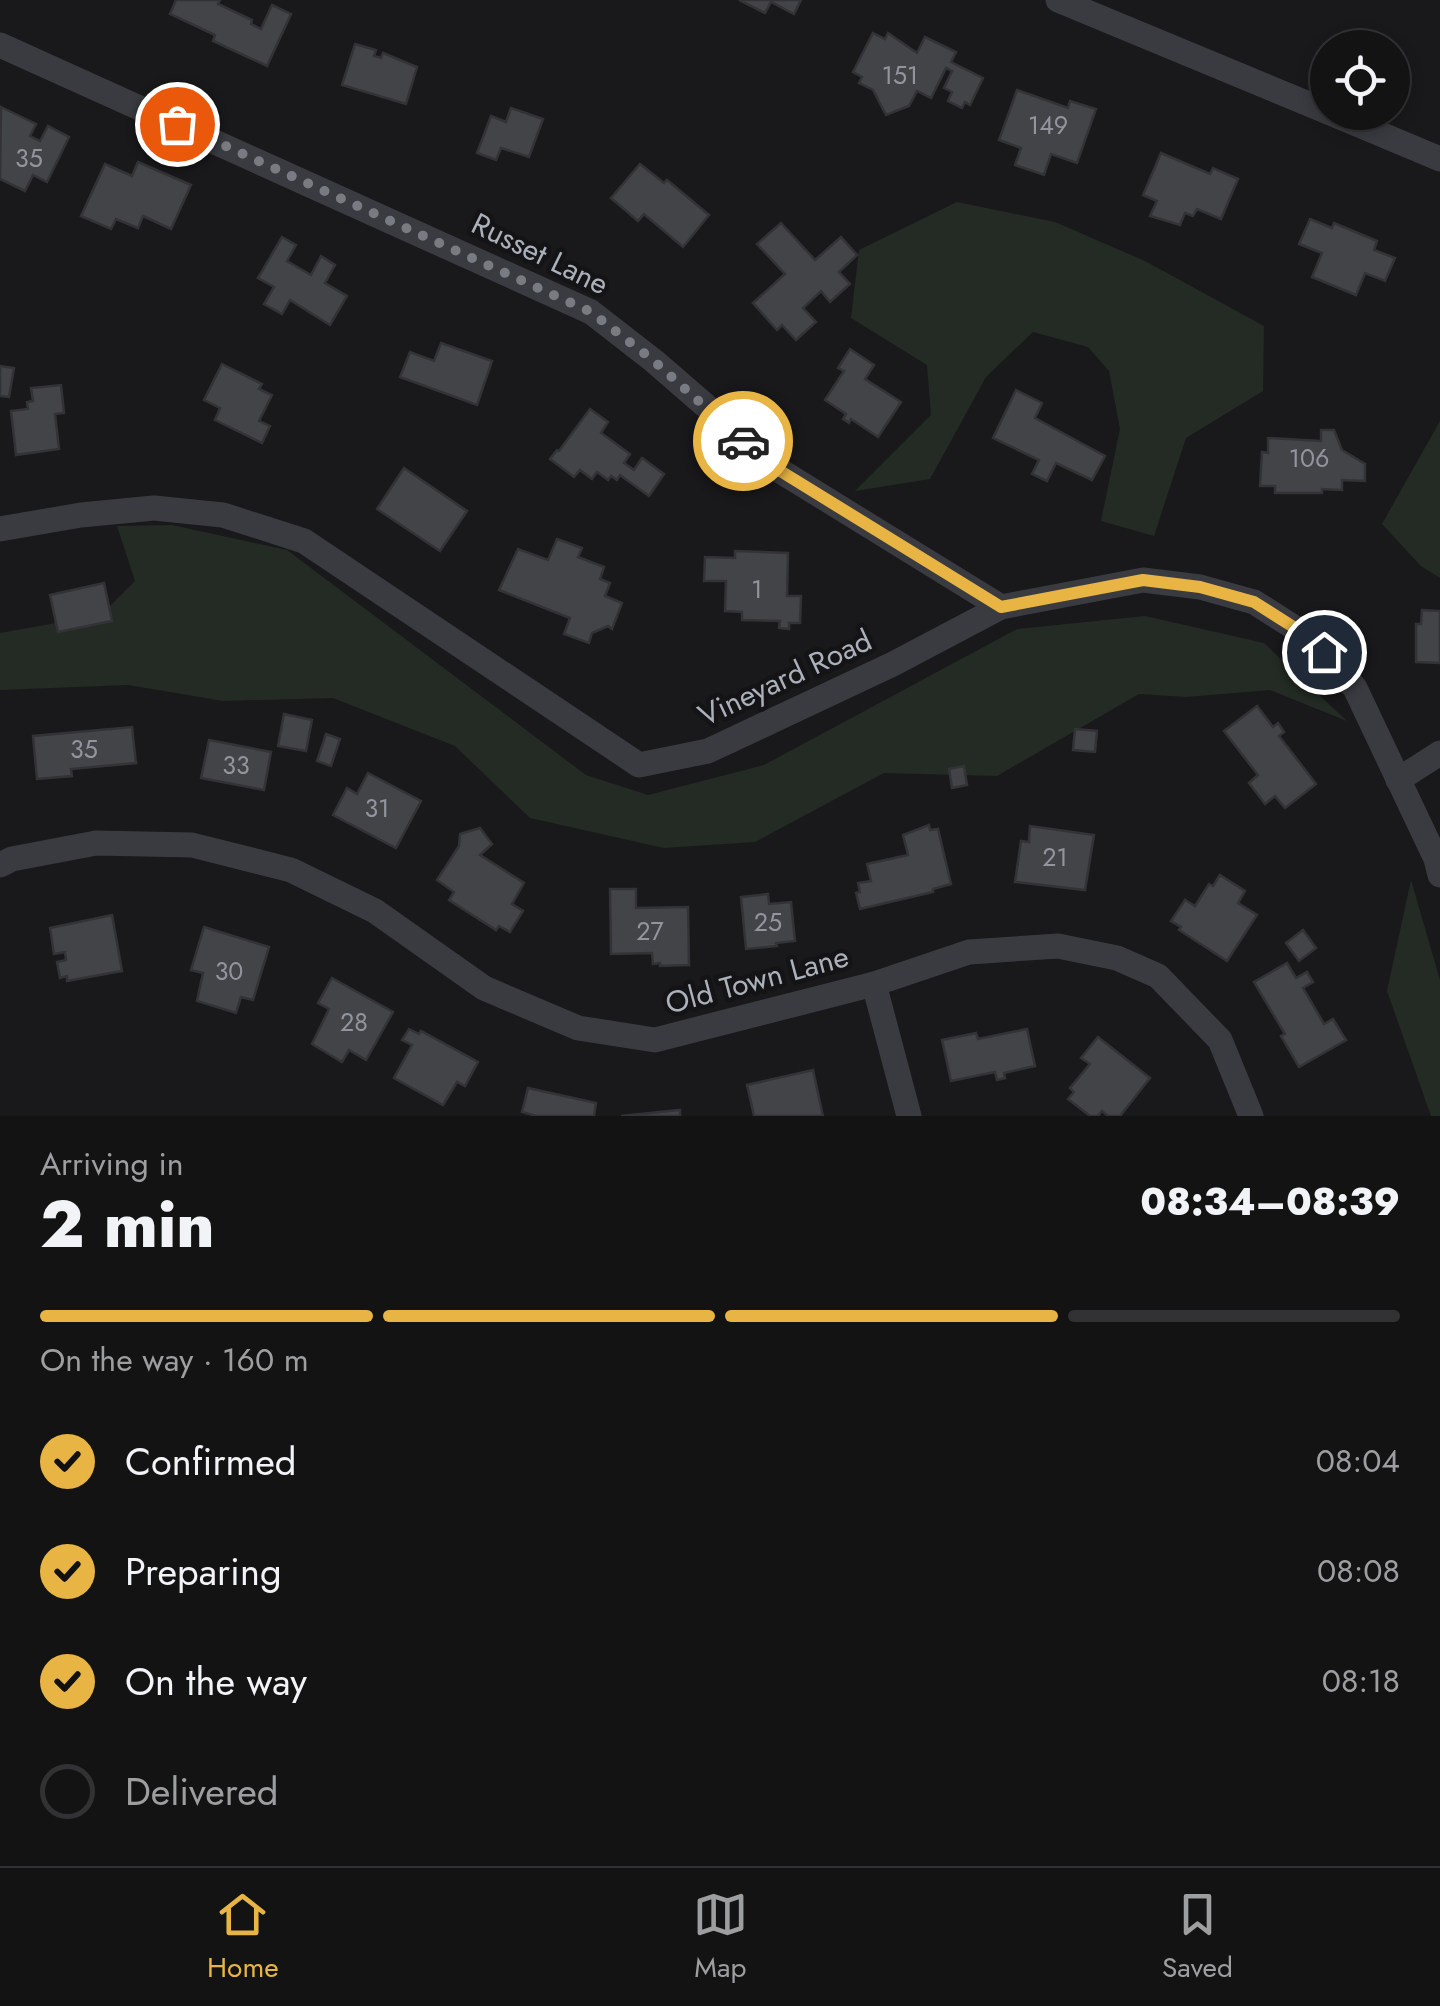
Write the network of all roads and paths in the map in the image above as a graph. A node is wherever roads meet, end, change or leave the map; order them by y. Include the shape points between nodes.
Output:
1 (1058, 0) edge
2 (0, 45) edge
3 (1310, 105) edge
4 (1371, 130) edge
5 (1440, 159) edge
6 (0, 529) edge
7 (1001, 607) junction
8 (1440, 753) edge
9 (1398, 780) junction
10 (0, 865) edge
11 (1440, 875) edge
12 (874, 984) junction
13 (908, 1116) edge
14 (1251, 1116) edge

1 - 3 street
2 - 7 street, Russet Lane via 591,312 782,472
4 - 5 street
6 - 7 street, Vineyard Road via 154,508 223,515 304,540 639,765 708,751
7 - 9 street, Vineyard Road via 1143,580 1254,602 1324,652 1355,688
8 - 9 street
9 - 11 street, Vineyard Road
10 - 12 street, Old Town Lane via 96,843 192,845 291,870 376,911 484,988 578,1028 655,1040
12 - 13 street
12 - 14 street, Old Town Lane via 969,952 1058,946 1117,958 1158,976 1220,1040

